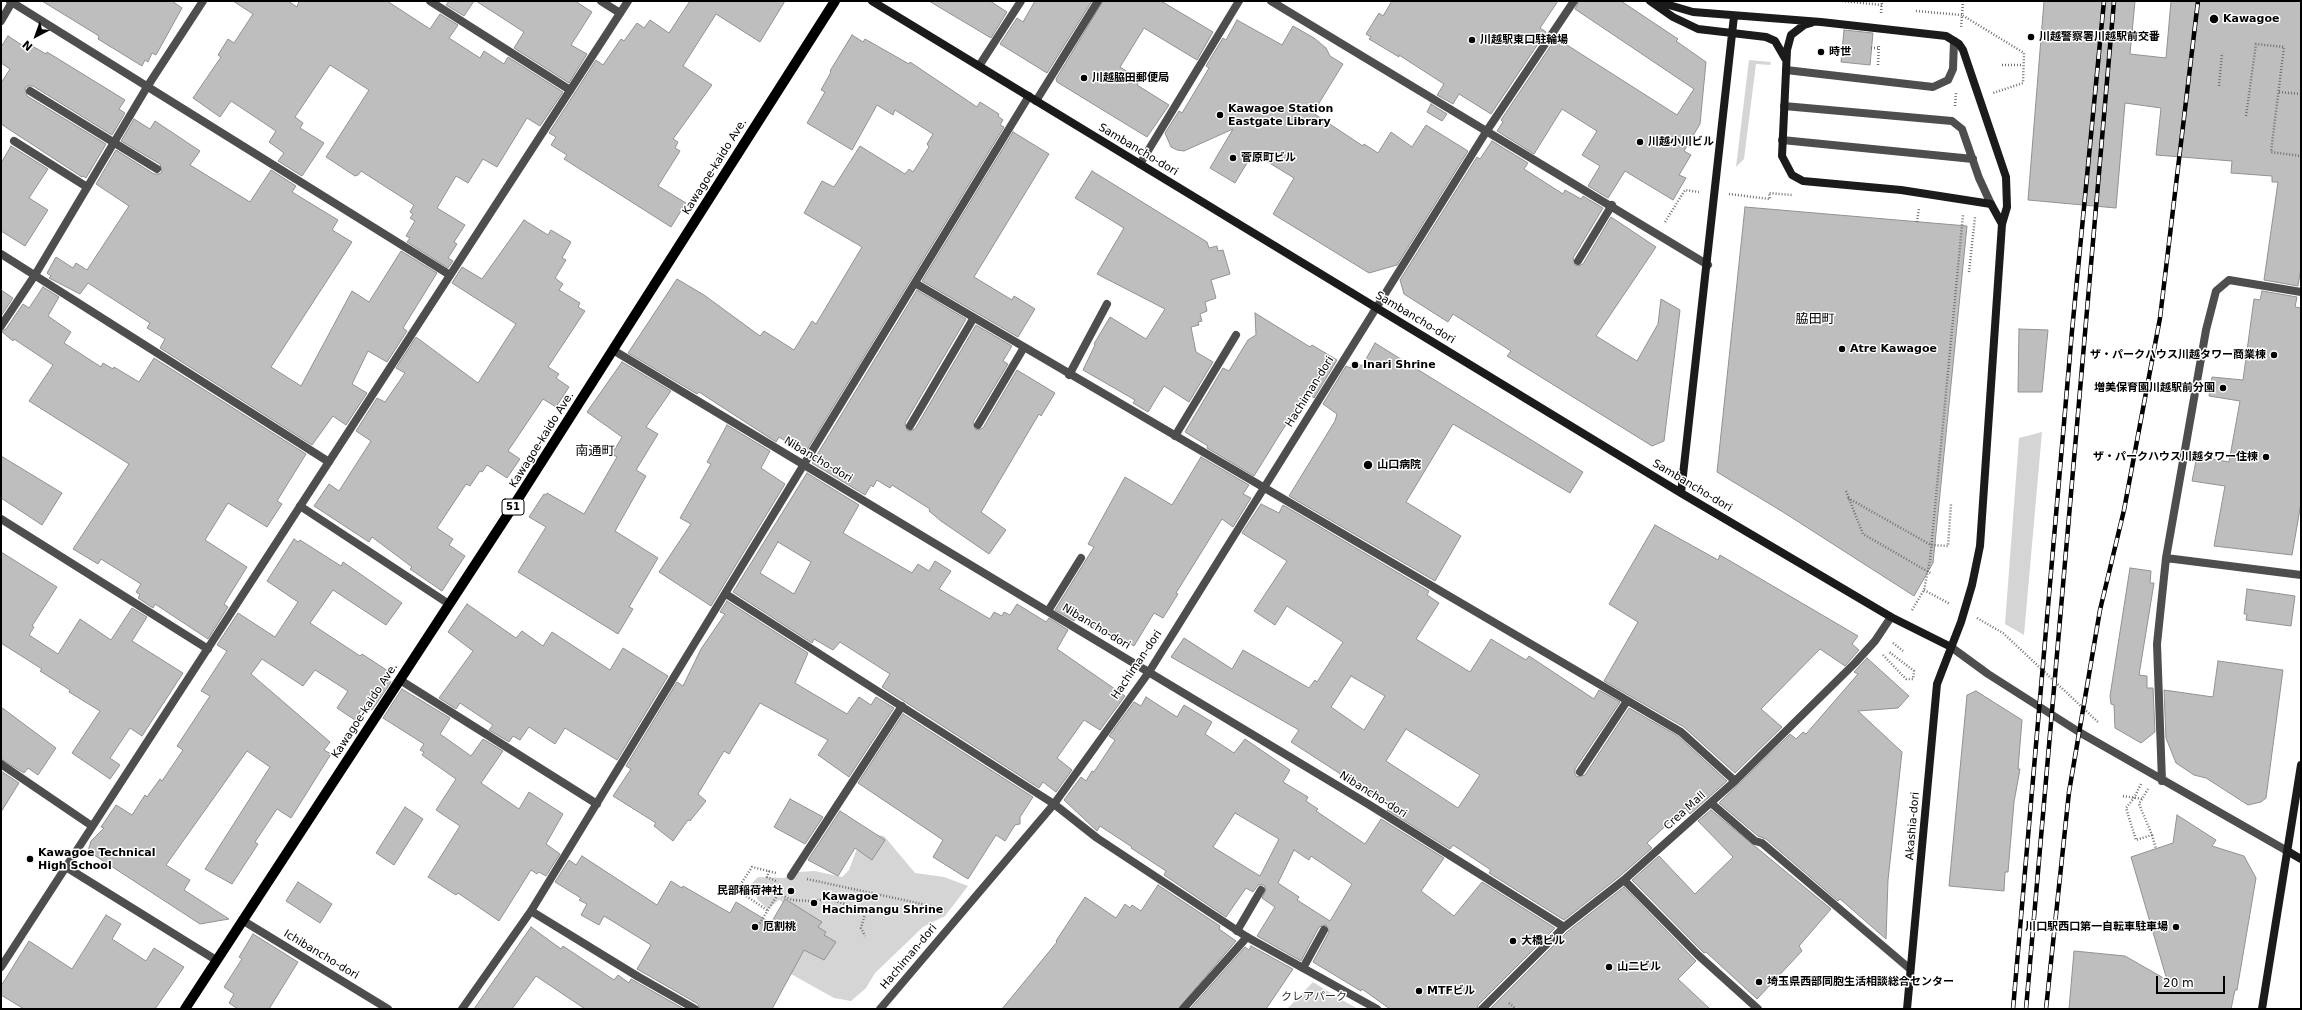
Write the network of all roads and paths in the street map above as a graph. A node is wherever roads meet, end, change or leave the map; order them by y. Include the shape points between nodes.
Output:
1 (203, 1) edge
2 (430, 1) edge
3 (601, 1) edge
4 (628, 1) edge
5 (835, 1) edge
6 (872, 1) edge
7 (1021, 1) edge
8 (1098, 1) edge
9 (1238, 1) edge
10 (1271, 1) edge
11 (1574, 1) edge
12 (1650, 1) edge
13 (1655, 1) edge
14 (1842, 1) edge
15 (1963, 1) edge
16 (11, 2) edge
17 (1882, 5) dead end
18 (1916, 11) dead end
19 (620, 13) junction
20 (1962, 15) junction
21 (1734, 16) junction
22 (1, 21) edge
23 (1821, 22) junction
24 (1733, 34) junction
25 (1954, 41) junction
26 (1872, 48) dead end
27 (1879, 48) dead end
28 (2222, 53) dead end
29 (2002, 64) dead end
30 (2022, 65) junction
31 (979, 66) junction
32 (1786, 67) junction
33 (2219, 86) dead end
34 (147, 87) junction
35 (570, 90) junction
36 (30, 91) dead end
37 (2278, 92) junction
38 (2301, 94) edge
39 (1985, 96) dead end
40 (1033, 99) junction
41 (1963, 104) dead end
42 (1948, 105) dead end
43 (1784, 106) junction
44 (2246, 116) dead end
45 (1486, 132) junction
46 (14, 140) dead end
47 (1782, 140) junction
48 (114, 142) junction
49 (2301, 156) edge
50 (1972, 159) junction
51 (1140, 164) junction
52 (157, 169) dead end
53 (87, 187) junction
54 (1990, 204) junction
55 (1612, 206) junction
56 (1919, 206) dead end
57 (1963, 213) dead end
58 (1975, 214) dead end
59 (1917, 222) dead end
60 (2002, 224) junction
61 (1, 254) edge
62 (1578, 261) dead end
63 (1708, 265) junction
64 (1969, 272) dead end
65 (34, 275) junction
66 (450, 275) junction
67 (915, 284) junction
68 (2301, 292) edge
69 (1107, 304) dead end
70 (1376, 308) junction
71 (973, 319) junction
72 (1, 326) edge
73 (1236, 335) dead end
74 (1024, 349) junction
75 (613, 350) junction
76 (1069, 375) junction
77 (978, 425) dead end
78 (910, 426) dead end
79 (1175, 436) junction
80 (329, 462) junction
81 (804, 464) junction
82 (1263, 488) junction
83 (1846, 491) dead end
84 (1681, 493) junction
85 (1848, 498) junction
86 (1951, 504) dead end
87 (300, 506) junction
88 (1, 519) edge
89 (1931, 545) junction
90 (1081, 558) dead end
91 (2166, 558) junction
92 (1932, 574) dead end
93 (2301, 575) edge
94 (1924, 590) junction
95 (726, 594) junction
96 (1921, 596) dead end
97 (449, 604) junction
98 (1955, 606) dead end
99 (1048, 611) junction
100 (1974, 616) dead end
101 (1891, 617) junction
102 (1892, 642) dead end
103 (1951, 647) junction
104 (208, 649) junction
105 (1887, 650) dead end
106 (1903, 651) dead end
107 (1889, 663) dead end
108 (1149, 672) junction
109 (400, 680) junction
110 (1627, 701) junction
111 (902, 706) junction
112 (2101, 726) dead end
113 (1, 764) edge
114 (2301, 765) edge
115 (1580, 772) dead end
116 (2144, 776) dead end
117 (1735, 781) junction
118 (2162, 781) junction
119 (2149, 788) dead end
120 (2134, 798) junction
121 (2143, 798) junction
122 (1711, 803) junction
123 (597, 804) junction
124 (1054, 804) junction
125 (92, 826) junction
126 (2152, 836) junction
127 (2156, 849) dead end
128 (2289, 852) junction
129 (2301, 859) edge
130 (66, 867) junction
131 (769, 871) junction
132 (791, 876) junction
133 (774, 880) dead end
134 (1624, 880) junction
135 (1261, 890) dead end
136 (767, 910) junction
137 (531, 911) junction
138 (960, 914) junction
139 (242, 920) junction
140 (758, 926) dead end
141 (1564, 928) junction
142 (1324, 930) dead end
143 (1237, 931) junction
144 (865, 936) dead end
145 (1247, 937) junction
146 (216, 960) junction
147 (1, 968) edge
148 (1303, 968) junction
149 (1910, 969) junction
150 (185, 1009) edge
151 (388, 1009) edge
152 (462, 1009) edge
153 (694, 1009) edge
154 (880, 1009) edge
155 (1183, 1009) edge
156 (1377, 1009) edge
157 (1482, 1009) edge
158 (1758, 1009) edge
159 (1906, 1009) edge
160 (2262, 1009) edge

1 - 34 street
2 - 35 street
3 - 19 street
4 - 19 street
5 - 75 main road, Kawagoe-kaido Ave. / 51
6 - 31 street, Sambancho-dori
7 - 31 street
8 - 40 street
9 - 51 street
10 - 45 street
11 - 45 street, Hachiman-dori
12 - 24 street via 1689,26
13 - 21 street via 1693,12
14 - 17 path
15 - 20 path
16 - 22 street
16 - 34 street
18 - 20 path
19 - 35 street
20 - 30 path via 2024,54
21 - 23 street
21 - 24 street
23 - 25 street via 1933,33
23 - 32 street via 1804,25 1791,36
24 - 32 street via 1766,37 1775,41
24 - 63 street
25 - 32 street via 1953,69 1948,80 1933,87
25 - 60 street, Akashia-dori via 1963,50 2006,177 2007,206
26 - 27 path
28 - 33 path
29 - 30 path
30 - 39 path via 2023,83
31 - 40 street, Sambancho-dori
32 - 43 street
34 - 48 street
34 - 66 street
35 - 66 street
36 - 48 street
37 - 38 path
37 - 44 path via 2284,47 2256,44
37 - 49 path via 2271,152
40 - 51 street, Sambancho-dori
40 - 67 street
41 - 42 path
43 - 47 street
43 - 50 street via 1946,119 1962,129
45 - 55 street
45 - 70 street, Hachiman-dori
46 - 53 street
47 - 50 street
47 - 54 street via 1782,156 1786,165 1792,175 1804,180 1901,190
48 - 52 street
48 - 53 street
50 - 54 street
51 - 70 street, Sambancho-dori
53 - 65 street
54 - 60 street
55 - 62 street
55 - 63 street
56 - 59 path
57 - 89 path
58 - 64 path
60 - 103 street, Akashia-dori via 1980,546 1972,585
61 - 65 street
63 - 84 street
65 - 72 street
65 - 80 street
66 - 80 street
67 - 71 street
67 - 81 street
68 - 91 street via 2229,280 2216,291 2206,330
69 - 76 street
70 - 82 street, Hachiman-dori
70 - 84 street, Sambancho-dori
71 - 74 street
71 - 78 street
73 - 79 street
74 - 76 street
74 - 77 street
75 - 81 street, Nibancho-dori
75 - 97 main road, Kawagoe-kaido Ave. / 51
76 - 79 street
79 - 82 street
80 - 87 street
81 - 95 street
81 - 99 street, Nibancho-dori
82 - 108 street, Hachiman-dori
82 - 110 street
83 - 85 path
84 - 101 street, Sambancho-dori
85 - 89 path
85 - 92 path via 1863,534
86 - 89 path via 1948,546
87 - 97 street
87 - 104 street
88 - 104 street
89 - 94 path
90 - 99 street
91 - 93 street
91 - 118 street via 2157,644
94 - 96 path
94 - 98 path
95 - 111 street
95 - 123 street via 660,697
97 - 109 main road, Kawagoe-kaido Ave. / 51
99 - 108 street, Nibancho-dori
100 - 112 path via 2003,633
101 - 103 street, Sambancho-dori
101 - 117 street, Crea Mall via 1875,641 1855,663
102 - 106 path
103 - 118 street via 2051,714
103 - 149 street, Akashia-dori via 1937,684
104 - 125 street
105 - 107 path via 1914,671 1913,679 1906,679
108 - 124 street, Hachiman-dori
108 - 141 street, Nibancho-dori via 1368,804
109 - 123 street
109 - 139 main road, Kawagoe-kaido Ave. / 51
110 - 115 street
110 - 117 street via 1680,732
111 - 124 street
111 - 132 street
113 - 125 street
114 - 128 street
116 - 120 path
117 - 122 street, Crea Mall
118 - 128 street
119 - 121 path
120 - 121 path via 2123,796
120 - 126 path via 2126,808 2136,840
121 - 126 path via 2139,804
122 - 134 street, Crea Mall
122 - 149 street
123 - 137 street
124 - 138 street, Hachiman-dori
124 - 143 street via 1097,838
125 - 130 street
126 - 127 path
128 - 129 street
128 - 160 street
130 - 146 street
130 - 147 street
131 - 132 path
131 - 133 path via 767,877
131 - 136 path via 752,867 737,890
132 - 138 path
134 - 141 street, Crea Mall
134 - 158 street via 1698,955
135 - 143 street
136 - 140 path
136 - 144 path via 778,894 792,900 828,899 866,910 861,928
137 - 152 street
137 - 153 street
138 - 154 street, Hachiman-dori
139 - 146 main road, Kawagoe-kaido Ave. / 51
139 - 151 street, Ichibancho-dori
141 - 157 street, Crea Mall
142 - 148 street
143 - 145 street
145 - 148 street
145 - 155 street
146 - 150 main road, Kawagoe-kaido Ave. / 51
148 - 156 street
149 - 159 street, Akashia-dori

